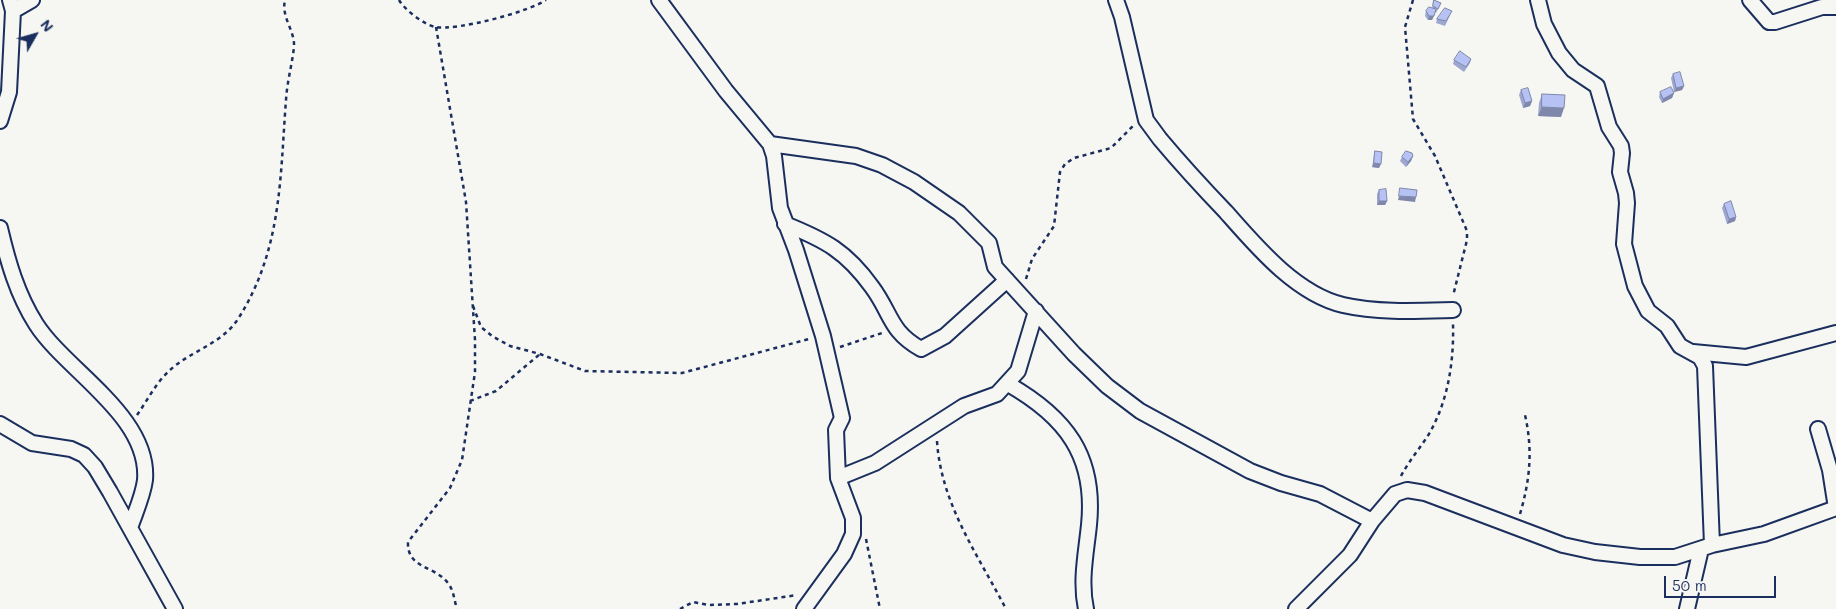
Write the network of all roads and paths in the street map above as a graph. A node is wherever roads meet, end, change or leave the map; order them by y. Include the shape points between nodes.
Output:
1 (32, 0) edge
2 (285, 0) edge
3 (399, 0) edge
4 (546, 0) edge
5 (659, 0) edge
6 (1116, 0) edge
7 (1413, 0) edge
8 (1538, 0) edge
9 (1750, 0) edge
10 (11, 6) edge
11 (1836, 6) edge
12 (436, 27) junction
13 (1146, 120) junction
14 (0, 121) edge
15 (770, 144) junction
16 (785, 224) junction
17 (0, 228) edge
18 (1007, 280) junction
19 (1022, 295) junction
20 (471, 303) junction
21 (1453, 310) junction
22 (1036, 311) junction
23 (895, 328) junction
24 (1836, 333) edge
25 (823, 336) junction
26 (1693, 352) junction
27 (540, 354) junction
28 (828, 360) junction
29 (1008, 384) junction
30 (470, 401) junction
31 (1525, 415) dead end
32 (0, 424) edge
33 (936, 424) junction
34 (128, 427) junction
35 (1818, 429) dead end
36 (838, 478) junction
37 (1395, 494) junction
38 (1836, 508) edge
39 (1372, 521) junction
40 (853, 522) junction
41 (130, 528) junction
42 (1517, 528) junction
43 (1707, 547) junction
44 (816, 593) junction
45 (175, 609) edge
46 (457, 609) edge
47 (680, 609) edge
48 (804, 609) edge
49 (880, 609) edge
50 (1006, 609) edge
51 (1086, 609) edge
52 (1296, 609) edge
53 (1687, 609) edge

1 - 10 street
2 - 34 path via 284,16 294,40 275,228 267,254 251,297 236,321 226,333 168,372
3 - 12 path via 405,8
4 - 12 path via 524,11 480,22
5 - 15 street
6 - 13 street
7 - 21 path via 1405,27 1412,119 1432,150 1467,231 1453,294
8 - 26 street via 1544,24 1559,53 1573,70 1597,86 1609,126 1621,146 1620,172 1627,203 1624,244 1635,286 1648,311 1667,326 1680,346
9 - 11 street via 1769,22
10 - 14 street via 9,92
12 - 20 path via 466,202
13 - 19 path via 1132,126 1111,148 1074,158 1065,164 1060,172 1054,226 1032,259
13 - 21 street via 1256,248 1314,292 1342,305
15 - 16 street
15 - 18 street via 856,156 914,182 959,213 990,243 995,268
16 - 23 street via 834,246 871,286
16 - 25 street
17 - 34 street via 8,262 37,325 104,395
18 - 19 street
18 - 23 street via 930,346 921,350
19 - 22 street
20 - 27 path via 481,327 492,336 510,346
20 - 30 path via 475,372
21 - 37 path via 1452,365 1447,390 1430,431 1406,467
22 - 29 street via 1018,372
22 - 39 street via 1107,386 1140,411 1250,471 1320,494
23 - 28 path via 836,349
24 - 26 street via 1746,357
25 - 27 path via 703,369 662,374 585,371
25 - 28 street
26 - 43 street via 1705,366
27 - 30 path via 496,391
28 - 36 street via 842,418 836,430
29 - 33 street via 997,394 964,406
29 - 51 street via 1034,398 1076,442 1090,502 1083,580
30 - 46 path via 462,460 450,488 408,542 408,552 414,561 437,572 449,584
31 - 42 path via 1531,464
32 - 41 street via 32,442 71,449 84,455
33 - 36 street via 875,463
33 - 50 path via 938,457 950,502
34 - 41 street via 143,460 145,480
35 - 38 street via 1830,470
36 - 40 street
37 - 39 street
37 - 42 street via 1407,490 1425,493
38 - 43 street via 1764,534
39 - 52 street via 1350,555
40 - 44 street via 853,534 844,554
40 - 49 path via 867,540
41 - 45 street
42 - 43 street via 1563,545 1640,557 1675,557
43 - 53 street
44 - 47 path via 737,604 693,602
44 - 48 street

